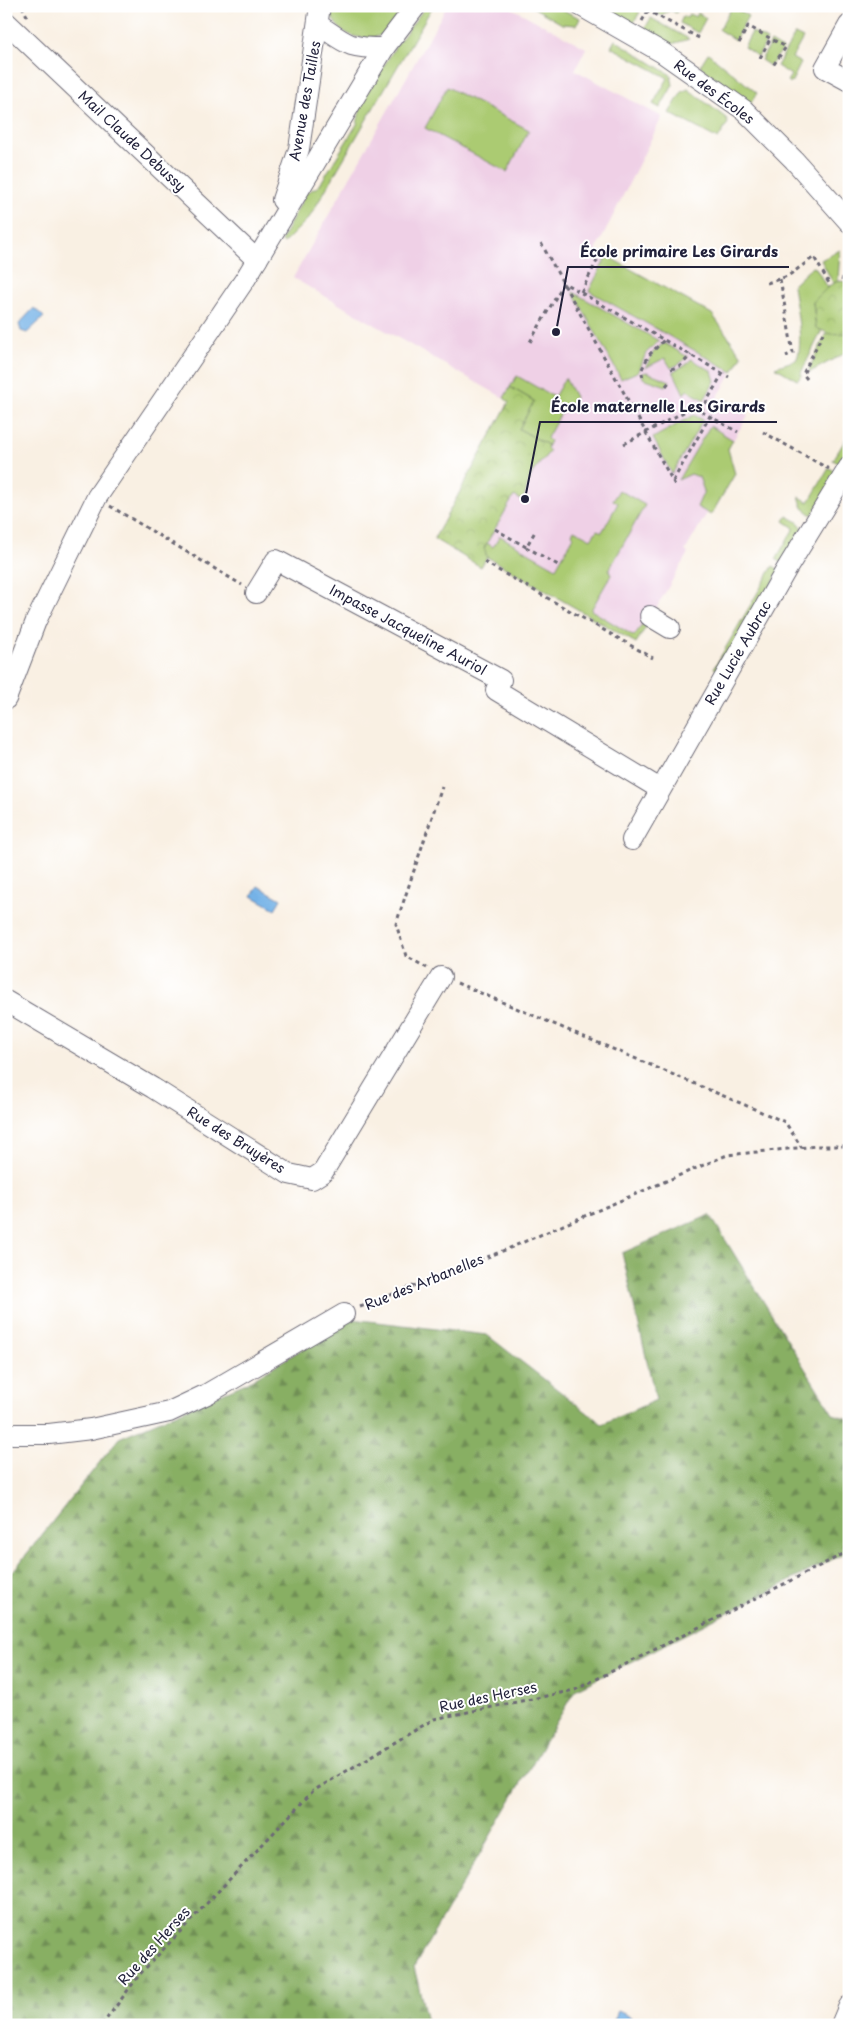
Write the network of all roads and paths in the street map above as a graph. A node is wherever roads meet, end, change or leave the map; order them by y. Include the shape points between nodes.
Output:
1 (416, 6) edge
2 (581, 6) edge
3 (640, 6) edge
4 (654, 6) edge
5 (651, 12) junction
6 (319, 16) edge
7 (6, 22) edge
8 (849, 26) edge
9 (771, 38) junction
10 (701, 39) dead end
11 (739, 43) dead end
12 (384, 48) junction
13 (760, 58) dead end
14 (772, 68) dead end
15 (849, 81) edge
16 (849, 222) edge
17 (272, 233) junction
18 (541, 242) dead end
19 (601, 253) dead end
20 (849, 253) edge
21 (257, 260) junction
22 (780, 278) junction
23 (842, 281) dead end
24 (564, 283) junction
25 (767, 283) dead end
26 (830, 285) dead end
27 (580, 292) junction
28 (824, 331) dead end
29 (664, 340) junction
30 (530, 342) dead end
31 (691, 355) junction
32 (786, 356) dead end
33 (671, 369) dead end
34 (722, 373) junction
35 (730, 377) dead end
36 (643, 378) dead end
37 (807, 379) dead end
38 (670, 381) dead end
39 (666, 386) dead end
40 (700, 411) junction
41 (710, 416) junction
42 (738, 432) dead end
43 (764, 432) dead end
44 (645, 433) junction
45 (624, 444) dead end
46 (818, 463) dead end
47 (849, 467) edge
48 (97, 497) junction
49 (495, 530) dead end
50 (536, 530) dead end
51 (526, 547) junction
52 (484, 562) dead end
53 (558, 565) dead end
54 (256, 593) joint
55 (650, 616) dead end
56 (670, 628) dead end
57 (653, 658) dead end
58 (6, 699) edge
59 (442, 787) dead end
60 (660, 789) junction
61 (632, 840) dead end
62 (440, 976) junction
63 (6, 1001) edge
64 (849, 1142) edge
65 (846, 1146) edge
66 (802, 1148) junction
67 (344, 1314) joint
68 (6, 1434) edge
69 (849, 1550) edge
70 (849, 2006) edge
71 (102, 2025) edge
72 (841, 2025) edge

1 - 12 street
2 - 16 street, Rue des Écoles via 663,53 744,110
3 - 5 path
4 - 5 path
5 - 10 path
6 - 12 street via 346,44 355,48
6 - 17 street, Avenue des Tailles via 299,148
7 - 21 street, Mail Claude Debussy
8 - 15 street via 825,68
9 - 11 path via 748,26
9 - 13 path
9 - 14 path via 786,47
12 - 17 street
17 - 21 street
18 - 24 path
19 - 27 path
20 - 23 path
21 - 48 street
22 - 25 path
22 - 26 path via 788,276 814,257
22 - 32 path via 793,353
24 - 27 path
24 - 30 path
24 - 44 path
27 - 29 path
28 - 37 path via 803,374
29 - 31 path
29 - 36 path via 649,355 642,371
31 - 33 path via 680,366
31 - 34 path
34 - 35 path
34 - 40 path
38 - 39 path
40 - 41 path
40 - 44 path via 694,407
41 - 42 path
41 - 44 path via 674,483
43 - 46 path
44 - 45 path
47 - 60 street, Rue Lucie Aubrac
48 - 54 path
48 - 58 street via 36,621
49 - 51 path
50 - 51 path
51 - 53 path
52 - 57 path
54 - 60 street, Impasse Jacqueline Auriol via 276,560 501,680 496,690
55 - 56 street
59 - 62 path via 396,924 406,956
60 - 61 street, Rue Lucie Aubrac
62 - 63 street, Rue des Bruyères via 323,1172 312,1179 289,1174
62 - 66 path via 785,1122
64 - 65 path
65 - 66 path, Rue des Arbanelles
66 - 67 path, Rue des Arbanelles via 728,1155
67 - 68 street via 207,1394 169,1412 91,1429 49,1434
69 - 71 path, Rue des Herses via 575,1690 434,1719 313,1792 140,1974
70 - 72 street

